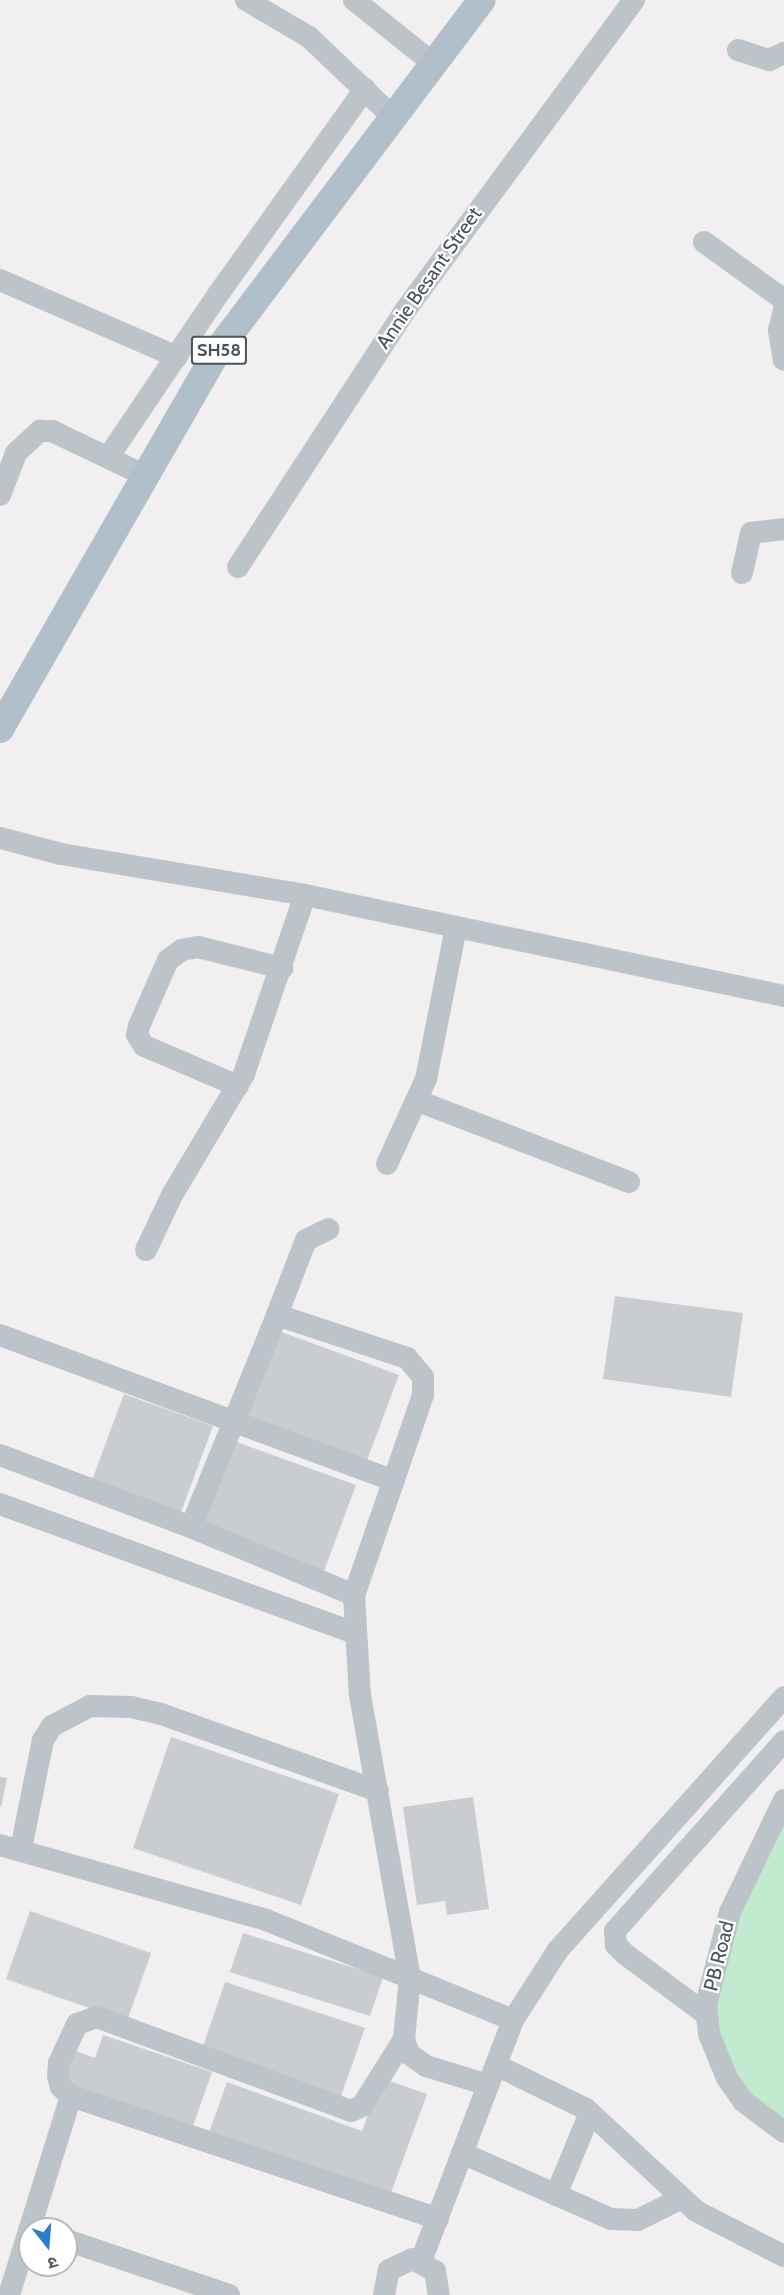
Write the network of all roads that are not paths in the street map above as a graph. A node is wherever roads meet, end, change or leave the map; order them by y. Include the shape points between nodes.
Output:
1 (246, 0) edge
2 (354, 0) edge
3 (482, 0) edge
4 (634, 0) edge
5 (738, 50) dead end
6 (784, 53) edge
7 (434, 64) junction
8 (365, 89) junction
9 (394, 118) junction
10 (704, 242) dead end
11 (0, 280) edge
12 (784, 300) edge
13 (784, 310) edge
14 (177, 357) junction
15 (784, 360) edge
16 (109, 456) junction
17 (7, 457) edge
18 (146, 476) junction
19 (0, 495) edge
20 (784, 529) edge
21 (238, 567) dead end
22 (742, 573) dead end
23 (0, 729) edge
24 (0, 838) edge
25 (305, 895) junction
26 (456, 927) junction
27 (282, 968) junction
28 (784, 996) edge
29 (238, 1086) junction
30 (418, 1101) junction
31 (387, 1164) dead end
32 (629, 1182) dead end
33 (329, 1229) dead end
34 (146, 1251) dead end
35 (277, 1315) junction
36 (0, 1335) edge
37 (233, 1418) junction
38 (0, 1455) edge
39 (394, 1481) junction
40 (0, 1504) edge
41 (191, 1527) junction
42 (354, 1594) junction
43 (354, 1633) junction
44 (784, 1697) edge
45 (784, 1741) edge
46 (378, 1791) junction
47 (784, 1800) edge
48 (11, 1847) edge
49 (410, 1978) junction
50 (707, 2015) junction
51 (513, 2020) junction
52 (404, 2039) junction
53 (492, 2075) junction
54 (71, 2096) junction
55 (590, 2113) junction
56 (784, 2132) edge
57 (462, 2153) junction
58 (556, 2194) junction
59 (682, 2198) junction
60 (35, 2217) edge
61 (438, 2219) junction
62 (78, 2244) edge
63 (784, 2256) edge
64 (422, 2260) junction
65 (18, 2269) edge
66 (9, 2295) edge
67 (229, 2295) edge
68 (384, 2295) edge
69 (439, 2295) edge

1 - 8 street via 309,37
2 - 7 street
3 - 7 main road, SH58
4 - 21 street, Annie Besant Street via 398,321
5 - 6 street via 769,60
7 - 9 main road, SH58
8 - 9 street
8 - 14 street
9 - 18 main road, SH58 via 218,350
10 - 12 street
11 - 14 street
13 - 15 street via 779,330
14 - 16 street
16 - 17 street via 52,431 40,431
16 - 18 street
17 - 19 street
18 - 23 main road, SH58
20 - 22 street via 751,533
24 - 25 street via 61,854
25 - 26 street
25 - 27 street
26 - 28 street
26 - 30 street
27 - 29 street
27 - 29 street via 198,947 182,950 168,960 139,1026 137,1035 144,1046
29 - 34 street via 180,1179
30 - 31 street
30 - 32 street
33 - 35 street via 306,1240
35 - 37 street
35 - 39 street via 407,1358 419,1368 423,1395
36 - 37 street
37 - 39 street
37 - 41 street
38 - 41 street
39 - 42 street
40 - 43 street
41 - 42 street
42 - 43 street
43 - 46 street
44 - 51 street via 558,1950
45 - 50 street via 615,1931 616,1945 625,1954
46 - 48 street via 161,1714 131,1707 90,1706 52,1726 44,1740
46 - 49 street
47 - 50 street, PB Road via 730,1912 711,1975
48 - 49 street via 266,1920
49 - 51 street
49 - 52 street
50 - 56 street, PB Road via 715,2054 727,2078 743,2101
51 - 53 street
52 - 53 street via 415,2060
52 - 54 street via 362,2106 343,2111 89,2017 77,2024 59,2062 58,2082
53 - 55 street via 566,2096
53 - 57 street
54 - 60 street
54 - 61 street
55 - 58 street
55 - 59 street
57 - 58 street
57 - 61 street
58 - 59 street via 625,2222 651,2215
59 - 63 street via 714,2223
61 - 64 street
62 - 67 street
64 - 68 street via 396,2264 385,2277
64 - 69 street via 435,2271
65 - 66 street

